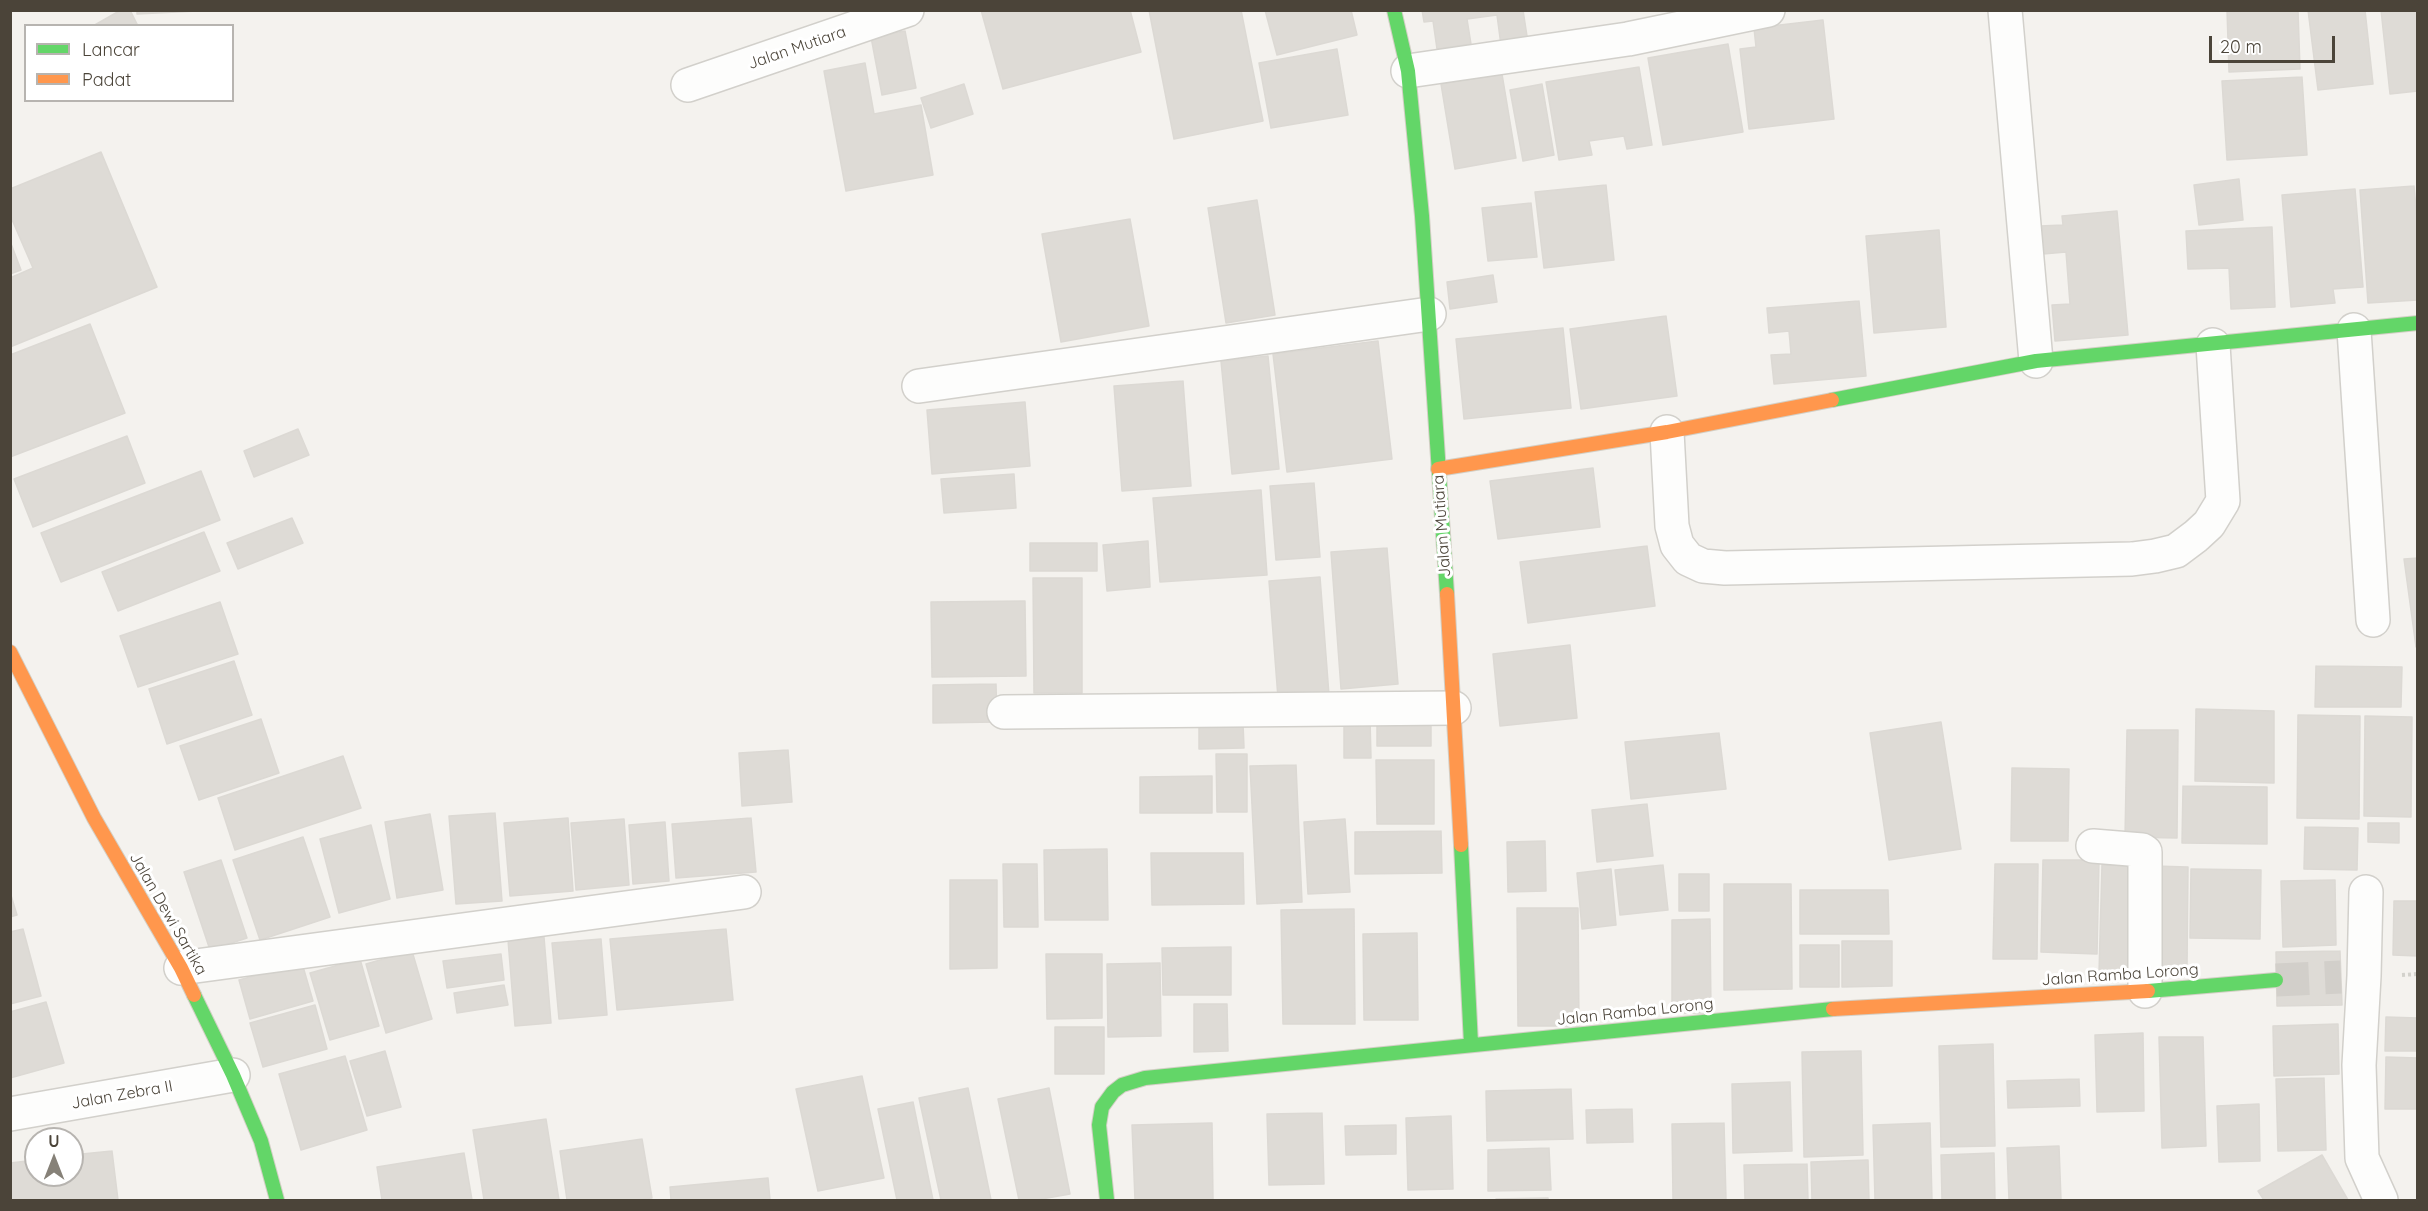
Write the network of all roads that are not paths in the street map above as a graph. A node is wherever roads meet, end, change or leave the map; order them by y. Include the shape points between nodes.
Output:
1 (907, 10) edge
2 (1394, 10) edge
3 (1768, 10) edge
4 (2005, 10) edge
5 (1626, 25) edge
6 (1408, 71) junction
7 (688, 85) dead end
8 (1429, 314) junction
9 (2418, 323) edge
10 (2354, 330) junction
11 (2213, 345) junction
12 (2036, 361) junction
13 (919, 386) dead end
14 (1667, 432) junction
15 (1438, 470) junction
16 (2373, 620) dead end
17 (10, 652) edge
18 (1454, 708) junction
19 (1004, 712) dead end
20 (2093, 846) dead end
21 (744, 892) dead end
22 (2366, 892) dead end
23 (181, 968) junction
24 (2276, 980) tunnel mouth
25 (2145, 991) junction
26 (1472, 1044) junction
27 (233, 1075) junction
28 (10, 1114) edge
29 (278, 1194) edge
30 (1107, 1200) edge
31 (2381, 1200) edge

1 - 7 street, Jalan Mutiara
2 - 6 street, Jalan Mutiara
3 - 5 street
4 - 12 street
5 - 6 street
6 - 8 street, Jalan Mutiara
8 - 13 street
8 - 15 street, Jalan Mutiara
9 - 10 street
10 - 11 street
10 - 16 street
11 - 12 street
11 - 14 street via 2223,501 2196,536 2176,551 2155,556 1703,566 1688,559 1677,545 1672,526
12 - 14 street
14 - 15 street
15 - 18 street, Jalan Mutiara
17 - 23 street, Jalan Dewi Sartika via 94,818
18 - 19 street
18 - 26 street, Jalan Mutiara
20 - 25 street via 2145,852
21 - 23 street
22 - 31 street via 2359,1065 2362,1158
23 - 27 street, Jalan Dewi Sartika
24 - 25 street, Jalan Ramba Lorong
25 - 26 street, Jalan Ramba Lorong via 1829,1009
26 - 30 street, Jalan Ramba Lorong via 1145,1078 1122,1085 1109,1097 1100,1116
27 - 28 street, Jalan Zebra II
27 - 29 street, Jalan Dewi Sartika

